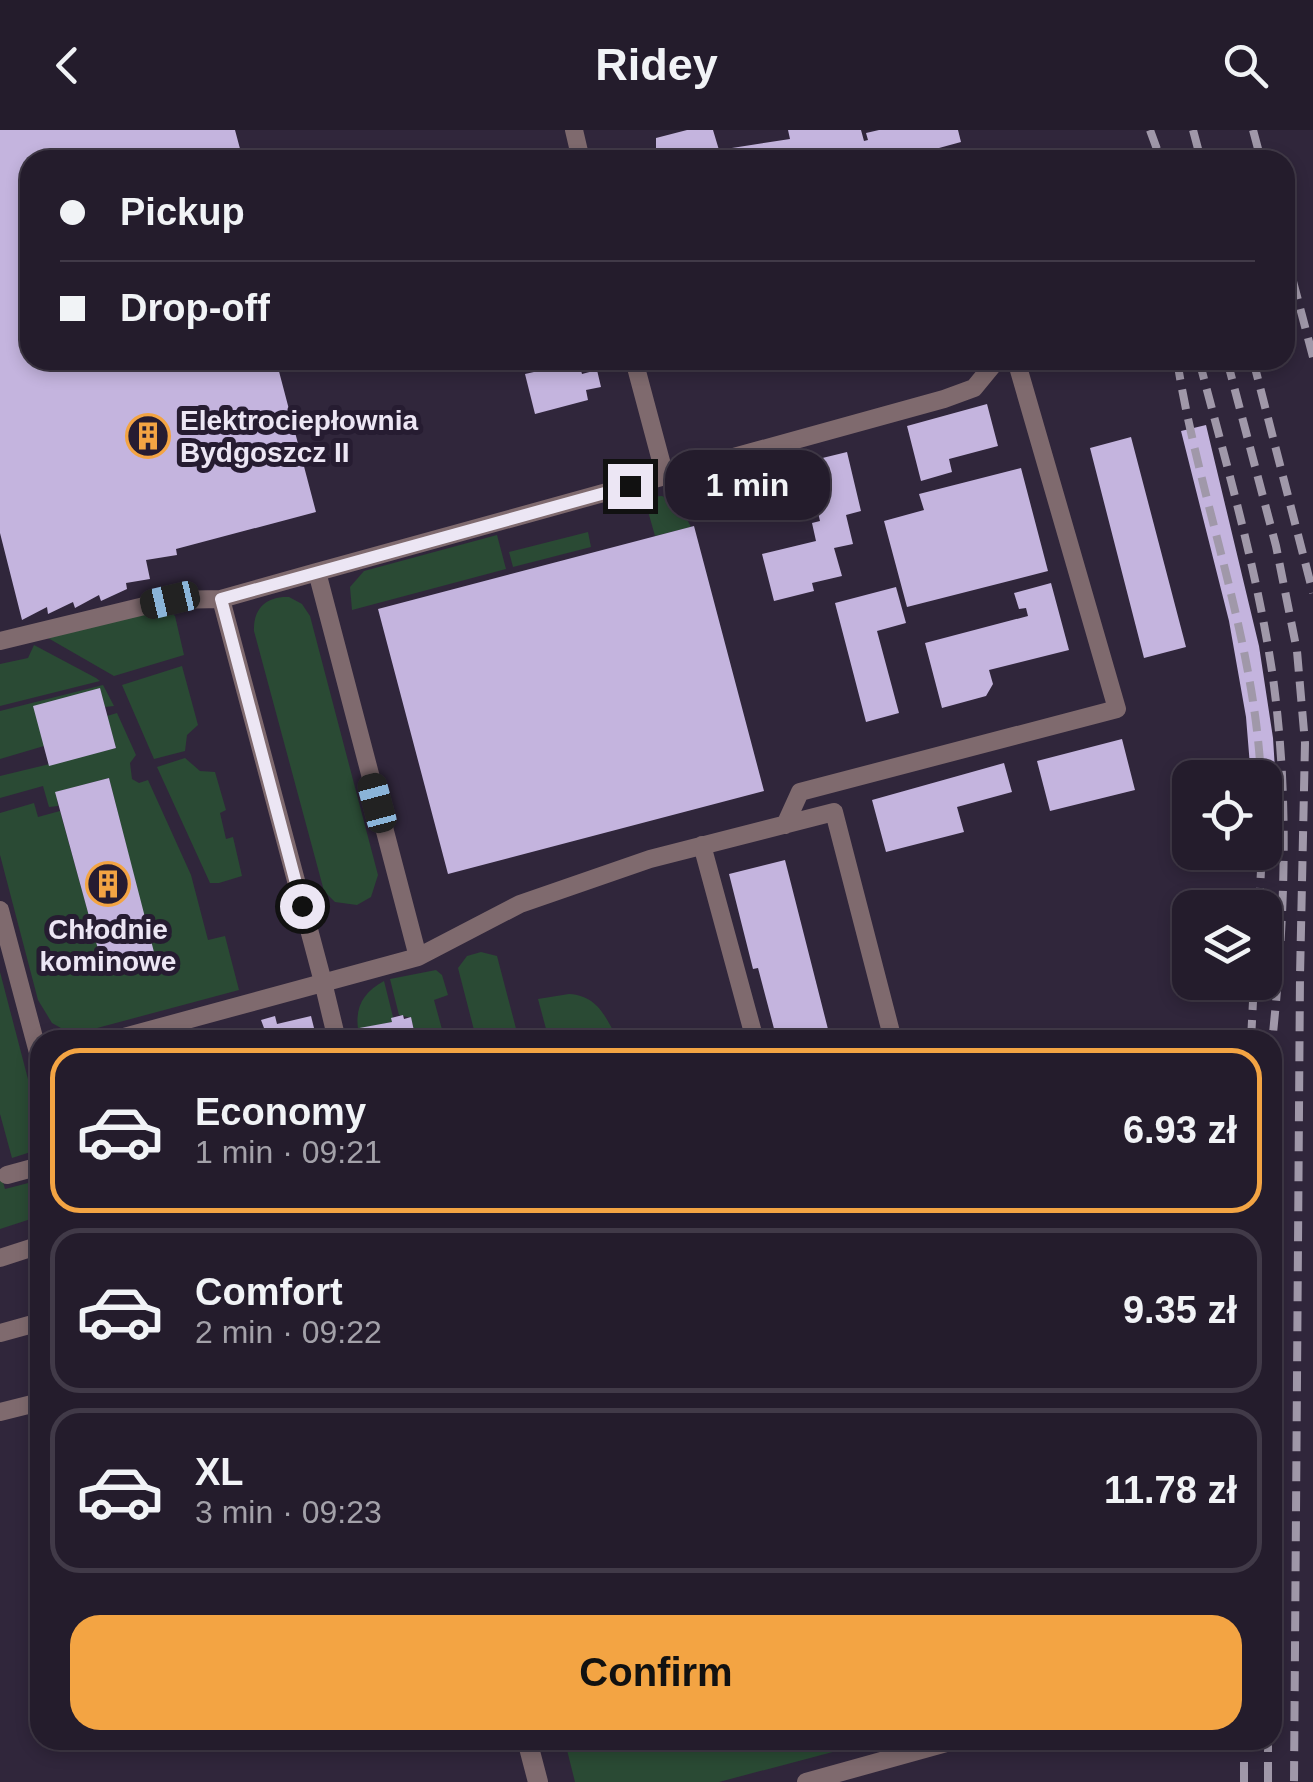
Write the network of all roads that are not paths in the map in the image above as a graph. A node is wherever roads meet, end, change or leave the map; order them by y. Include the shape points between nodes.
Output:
1 (637, 370) edge
2 (989, 370) edge
3 (1019, 370) edge
4 (665, 476) junction
5 (316, 572) junction
6 (221, 599) junction
7 (0, 641) edge
8 (785, 825) junction
9 (702, 846) junction
10 (0, 910) edge
11 (418, 957) junction
12 (323, 982) junction
13 (31, 1030) edge
14 (150, 1030) edge
15 (335, 1030) edge
16 (752, 1030) edge
17 (890, 1030) edge
18 (30, 1169) edge
19 (7, 1175) dead end
20 (30, 1248) edge
21 (0, 1258) edge
22 (30, 1325) edge
23 (0, 1333) edge
24 (30, 1404) edge
25 (0, 1412) edge
26 (530, 1750) edge
27 (922, 1750) edge
28 (538, 1782) edge
29 (806, 1782) edge

1 - 4 lane
2 - 4 lane via 974,388 944,399
3 - 8 lane via 1117,710 800,792
4 - 5 lane
5 - 6 lane
5 - 11 lane
6 - 7 lane via 170,600
6 - 12 lane
8 - 9 lane
8 - 17 lane via 834,812
9 - 11 lane via 520,904
9 - 16 lane
10 - 13 lane
11 - 12 lane
12 - 14 lane
12 - 15 lane
18 - 19 lane
20 - 21 lane
22 - 23 lane
24 - 25 lane
26 - 28 street
27 - 29 lane

